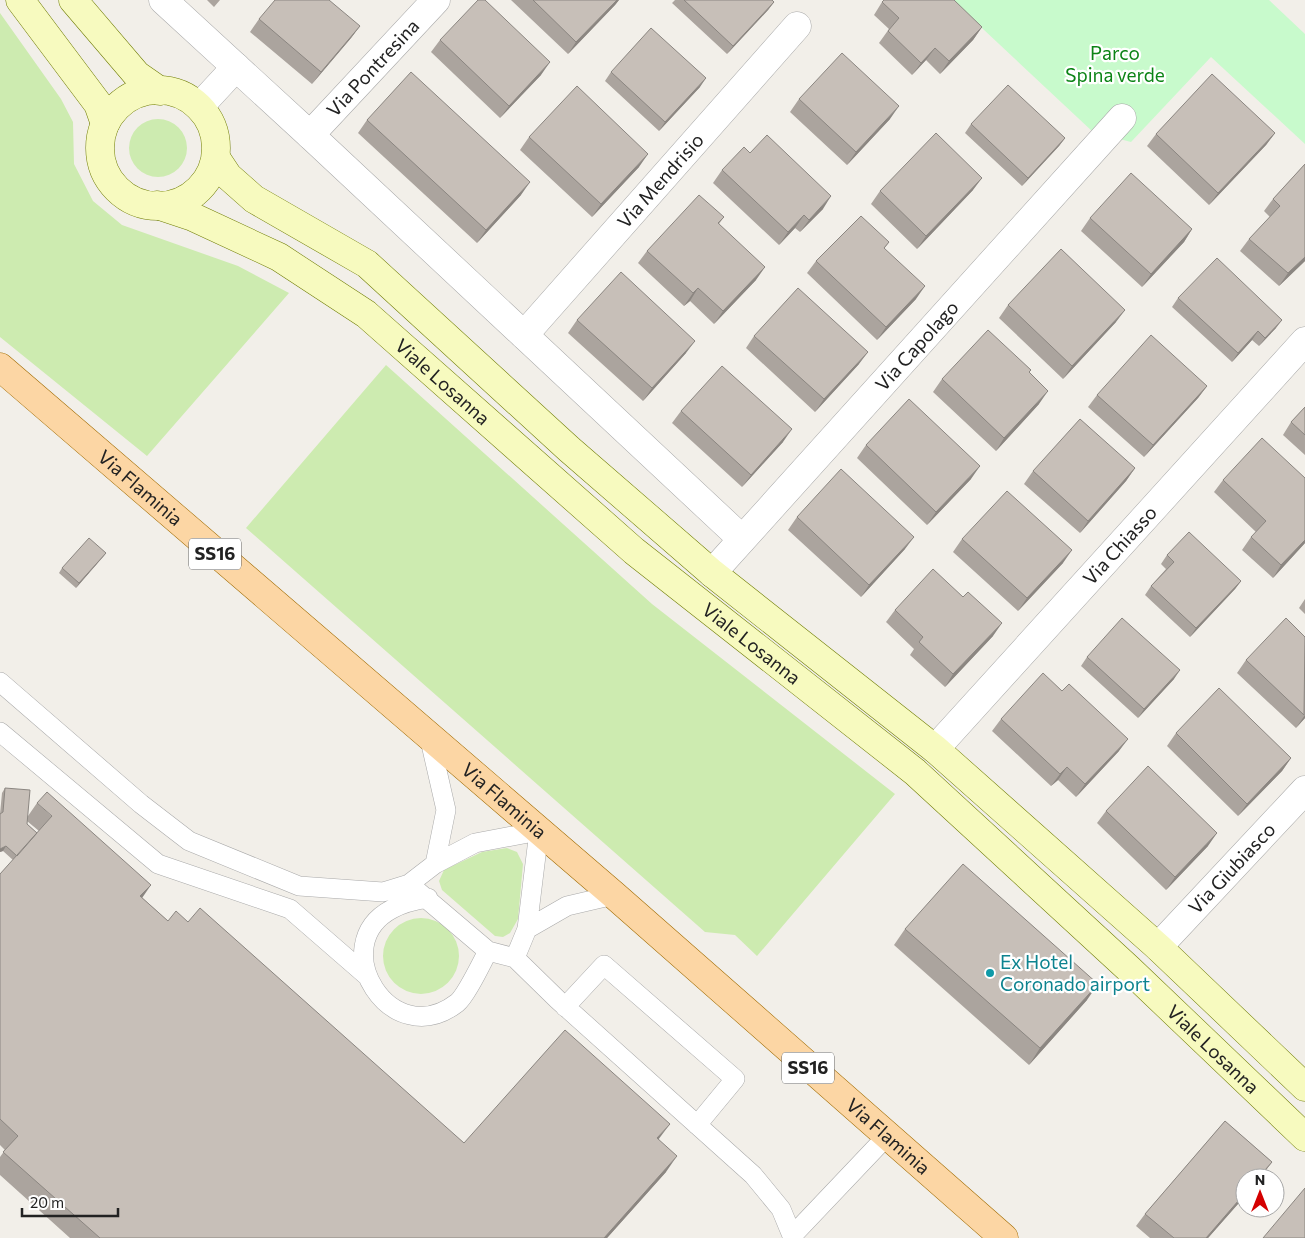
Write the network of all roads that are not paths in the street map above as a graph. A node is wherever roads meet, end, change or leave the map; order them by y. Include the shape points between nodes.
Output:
1 (20, 0) edge
2 (73, 0) edge
3 (163, 0) edge
4 (436, 0) edge
5 (797, 26) dead end
6 (236, 67) junction
7 (160, 90) junction
8 (199, 107) junction
9 (1122, 118) dead end
10 (105, 124) junction
11 (310, 135) junction
12 (216, 158) junction
13 (157, 205) junction
14 (524, 335) junction
15 (1305, 341) edge
16 (0, 368) edge
17 (742, 539) junction
18 (712, 573) junction
19 (0, 682) edge
20 (0, 732) edge
21 (430, 740) junction
22 (935, 749) junction
23 (1305, 790) edge
24 (539, 831) junction
25 (435, 864) junction
26 (410, 884) junction
27 (614, 896) junction
28 (428, 898) junction
29 (527, 929) junction
30 (1158, 947) junction
31 (488, 951) junction
32 (515, 958) junction
33 (366, 975) junction
34 (565, 1007) junction
35 (1305, 1087) edge
36 (697, 1125) junction
37 (886, 1137) junction
38 (1305, 1137) edge
39 (793, 1237) edge
40 (1004, 1238) edge

1 - 10 main road via 98,104
2 - 7 main road, Viale Losanna via 137,75
3 - 6 street
4 - 11 street, Via Pontresina
5 - 14 street, Via Mendrisio
6 - 8 street
6 - 11 street
7 - 8 main road, Viale Losanna via 184,96
7 - 10 main road, Viale Losanna via 146,91 129,98 114,109
8 - 12 main road, Viale Losanna via 210,122 216,140
9 - 17 street, Via Capolago
10 - 13 main road, Viale Losanna via 100,142 107,176 132,201
11 - 14 street
12 - 13 main road, Viale Losanna via 200,189 185,200
12 - 18 main road, Viale Losanna via 228,176 254,199 367,264 569,449
13 - 38 main road, Viale Losanna via 217,227 279,258 366,314 634,551 915,772
14 - 17 street
15 - 22 street, Via Chiasso
16 - 21 main road, Via Flaminia / SS16
17 - 18 street, Via Capolago
18 - 22 main road, Viale Losanna
19 - 26 lane via 188,841 299,886 383,892
20 - 33 lane via 158,864 290,909
21 - 24 main road, Via Flaminia / SS16
21 - 25 lane via 446,810
22 - 30 main road, Viale Losanna
23 - 30 street, Via Giubiasco
24 - 25 lane via 475,843
24 - 27 main road, Via Flaminia / SS16
24 - 29 lane
25 - 26 lane
26 - 28 lane
27 - 29 lane via 567,906
27 - 37 main road, Via Flaminia / SS16
28 - 31 lane
28 - 33 lane via 390,909 376,922 367,938 363,957
29 - 32 lane
30 - 35 main road, Viale Losanna
31 - 32 lane
31 - 33 lane via 458,1002 424,1016 405,1013 388,1005 374,992
32 - 34 lane
34 - 36 lane
34 - 36 lane via 604,965 735,1079
36 - 39 lane via 753,1175 781,1209
37 - 39 lane
37 - 40 main road, Via Flaminia / SS16

